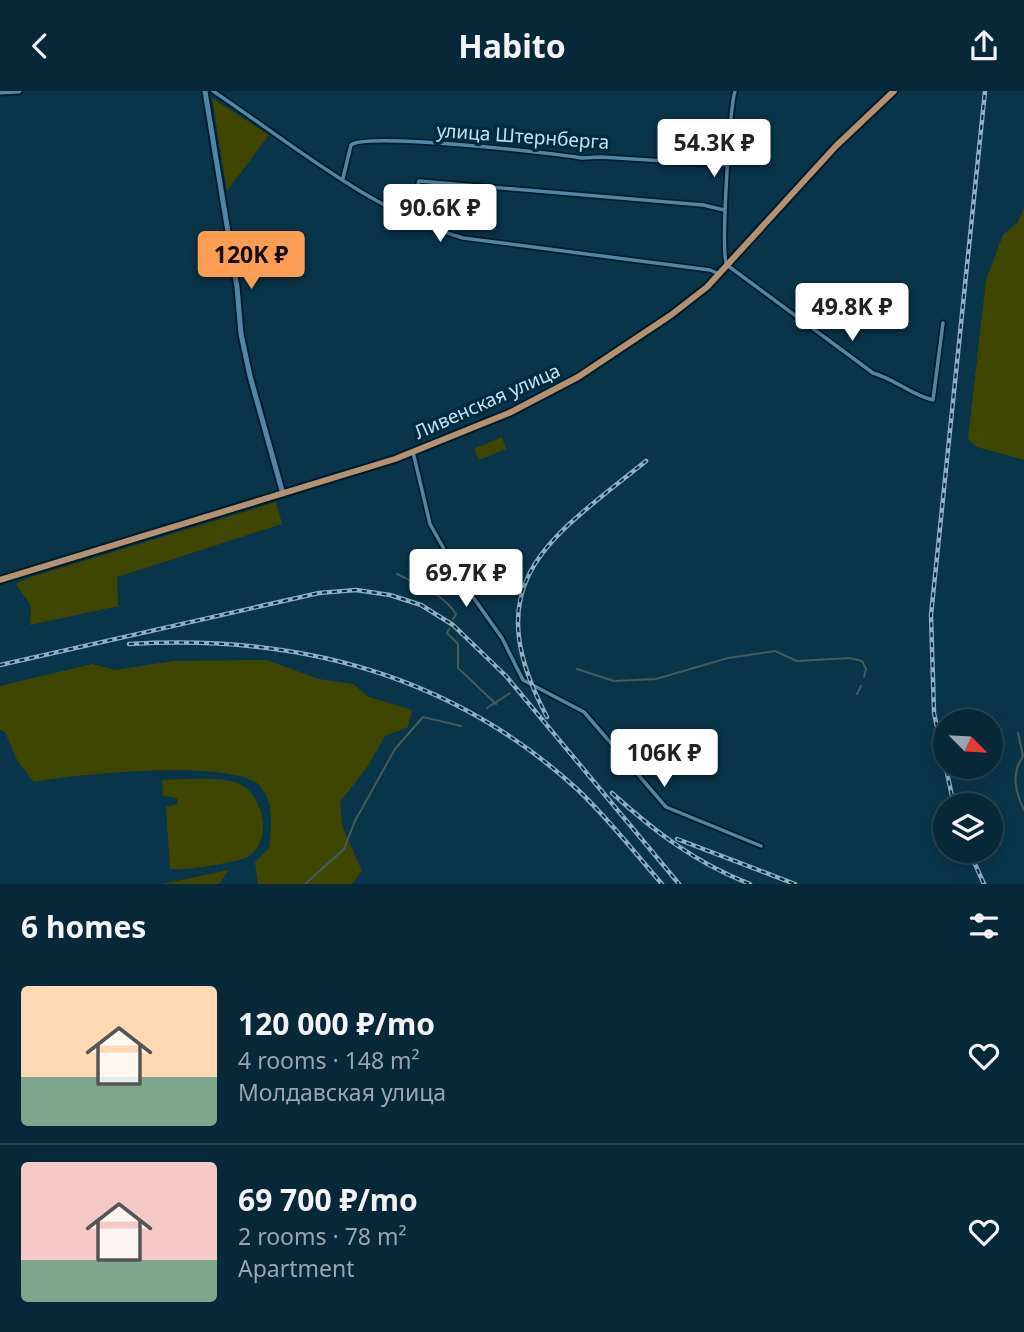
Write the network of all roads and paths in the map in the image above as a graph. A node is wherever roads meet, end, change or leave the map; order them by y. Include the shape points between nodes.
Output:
1 (19, 91) edge
2 (205, 91) edge
3 (213, 91) edge
4 (735, 91) edge
5 (894, 91) edge
6 (0, 92) edge
7 (728, 165) junction
8 (343, 178) junction
9 (724, 210) junction
10 (409, 219) junction
11 (727, 265) junction
12 (719, 274) junction
13 (943, 323) dead end
14 (413, 452) junction
15 (283, 494) junction
16 (0, 580) edge
17 (761, 846) dead end

1 - 6 street
2 - 15 street via 241,334
3 - 8 street
4 - 7 street
5 - 11 main road, Ливенская улица via 836,146
7 - 8 street, улица Штернберга via 363,141 351,145
7 - 9 street
8 - 10 street
9 - 10 street via 419,181
9 - 11 street
10 - 12 street via 463,238
11 - 12 main road, Ливенская улица
11 - 13 street via 873,373 919,397 933,400
12 - 14 main road, Ливенская улица via 692,299 578,377
14 - 15 main road, Ливенская улица
14 - 17 street via 430,524 523,680 584,712 666,807
15 - 16 main road, Ливенская улица

